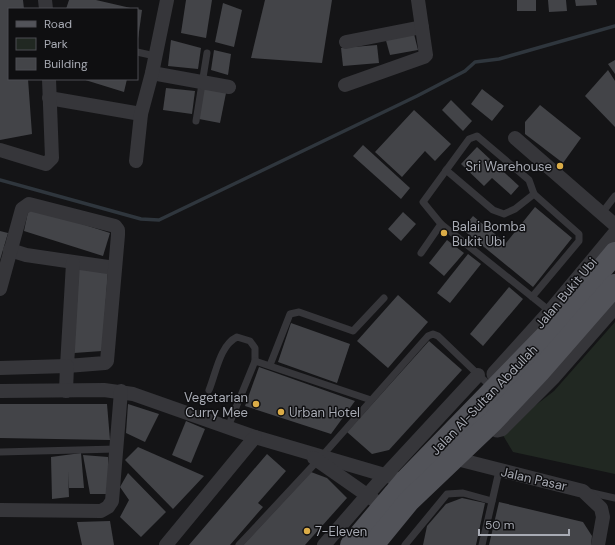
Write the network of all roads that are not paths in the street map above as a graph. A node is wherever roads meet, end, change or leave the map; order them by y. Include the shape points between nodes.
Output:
1 (167, 0) edge
2 (418, 0) edge
3 (422, 27) junction
4 (346, 42) dead end
5 (138, 52) edge
6 (207, 53) dead end
7 (155, 56) junction
8 (152, 73) junction
9 (49, 80) edge
10 (201, 82) junction
11 (345, 85) dead end
12 (228, 87) dead end
13 (50, 98) junction
14 (141, 114) junction
15 (196, 121) dead end
16 (515, 138) dead end
17 (0, 150) edge
18 (136, 161) dead end
19 (446, 170) junction
20 (534, 194) junction
21 (615, 196) edge
22 (602, 213) junction
23 (441, 224) junction
24 (615, 225) edge
25 (615, 235) edge
26 (10, 250) junction
27 (421, 253) dead end
28 (615, 253) edge
29 (73, 263) junction
30 (115, 268) junction
31 (615, 285) edge
32 (0, 289) edge
33 (532, 297) junction
34 (384, 298) dead end
35 (615, 305) edge
36 (551, 312) junction
37 (255, 361) junction
38 (270, 365) junction
39 (67, 366) junction
40 (0, 368) edge
41 (482, 379) junction
42 (209, 390) dead end
43 (0, 391) edge
44 (66, 391) junction
45 (120, 391) junction
46 (371, 400) junction
47 (485, 414) junction
48 (228, 427) junction
49 (256, 437) junction
50 (473, 440) junction
51 (116, 449) junction
52 (447, 451) junction
53 (0, 452) edge
54 (319, 458) junction
55 (499, 471) junction
56 (384, 475) junction
57 (405, 481) junction
58 (583, 491) junction
59 (615, 498) edge
60 (375, 501) junction
61 (492, 501) junction
62 (0, 510) edge
63 (166, 545) edge
64 (238, 545) edge
65 (324, 545) edge
66 (351, 545) edge
67 (373, 545) edge
68 (405, 545) edge
69 (482, 545) edge
70 (598, 545) edge

1 - 7 street
2 - 3 street
3 - 4 street
3 - 11 street via 426,55 424,57
5 - 7 lane
6 - 10 lane
7 - 8 street
8 - 10 street
8 - 14 street
9 - 13 street
10 - 12 street
10 - 15 lane
13 - 14 street
13 - 17 street via 52,158 49,162 46,164
14 - 18 street
16 - 22 street
19 - 20 lane via 494,210 504,214
19 - 20 lane via 463,145 477,136 529,180
19 - 23 lane via 423,202
20 - 33 lane via 579,234 579,241
21 - 22 lane
22 - 24 street
23 - 27 lane
23 - 33 lane
25 - 36 street, Jalan Bukit Ubi
26 - 29 street
26 - 30 street via 22,209 29,204 114,226 118,230
26 - 32 street
28 - 47 main road, Jalan Al-Sultan Abdullah
29 - 30 street
29 - 39 street
30 - 39 street via 107,361
31 - 47 main road, Jalan Al-Sultan Abdullah via 544,367
33 - 36 lane
34 - 38 lane via 352,331 299,312 290,314
35 - 50 street via 553,376 501,428
36 - 41 street, Jalan Bukit Ubi
37 - 38 lane
37 - 42 lane via 255,348 250,341 238,337 232,340 226,347
37 - 48 lane
38 - 46 lane
39 - 40 street
39 - 44 street
41 - 46 lane via 433,334 428,336
41 - 52 street, Jalan Bukit Ubi
41 - 56 street
43 - 44 street
44 - 45 street
45 - 48 street
45 - 51 street
46 - 54 lane
47 - 50 main road, Jalan Al-Sultan Abdullah
47 - 52 main road, Jalan Al-Sultan Abdullah
48 - 49 street
49 - 54 street
49 - 63 street
50 - 52 main road, Jalan Al-Sultan Abdullah
51 - 53 lane
51 - 62 street via 112,501 101,511
52 - 55 street, Jalan Pasar
52 - 57 main road, Jalan Al-Sultan Abdullah
52 - 67 main road, Jalan Al-Sultan Abdullah
54 - 56 street
54 - 60 street
54 - 64 lane
55 - 58 street, Jalan Pasar
55 - 61 lane
56 - 57 street
56 - 60 street
57 - 60 main road, Jalan Al-Sultan Abdullah
58 - 59 lane, Jalan Pasar
58 - 70 street via 601,508 604,516
60 - 65 street
60 - 66 main road, Jalan Al-Sultan Abdullah
61 - 68 lane via 463,493 447,494
61 - 69 lane

